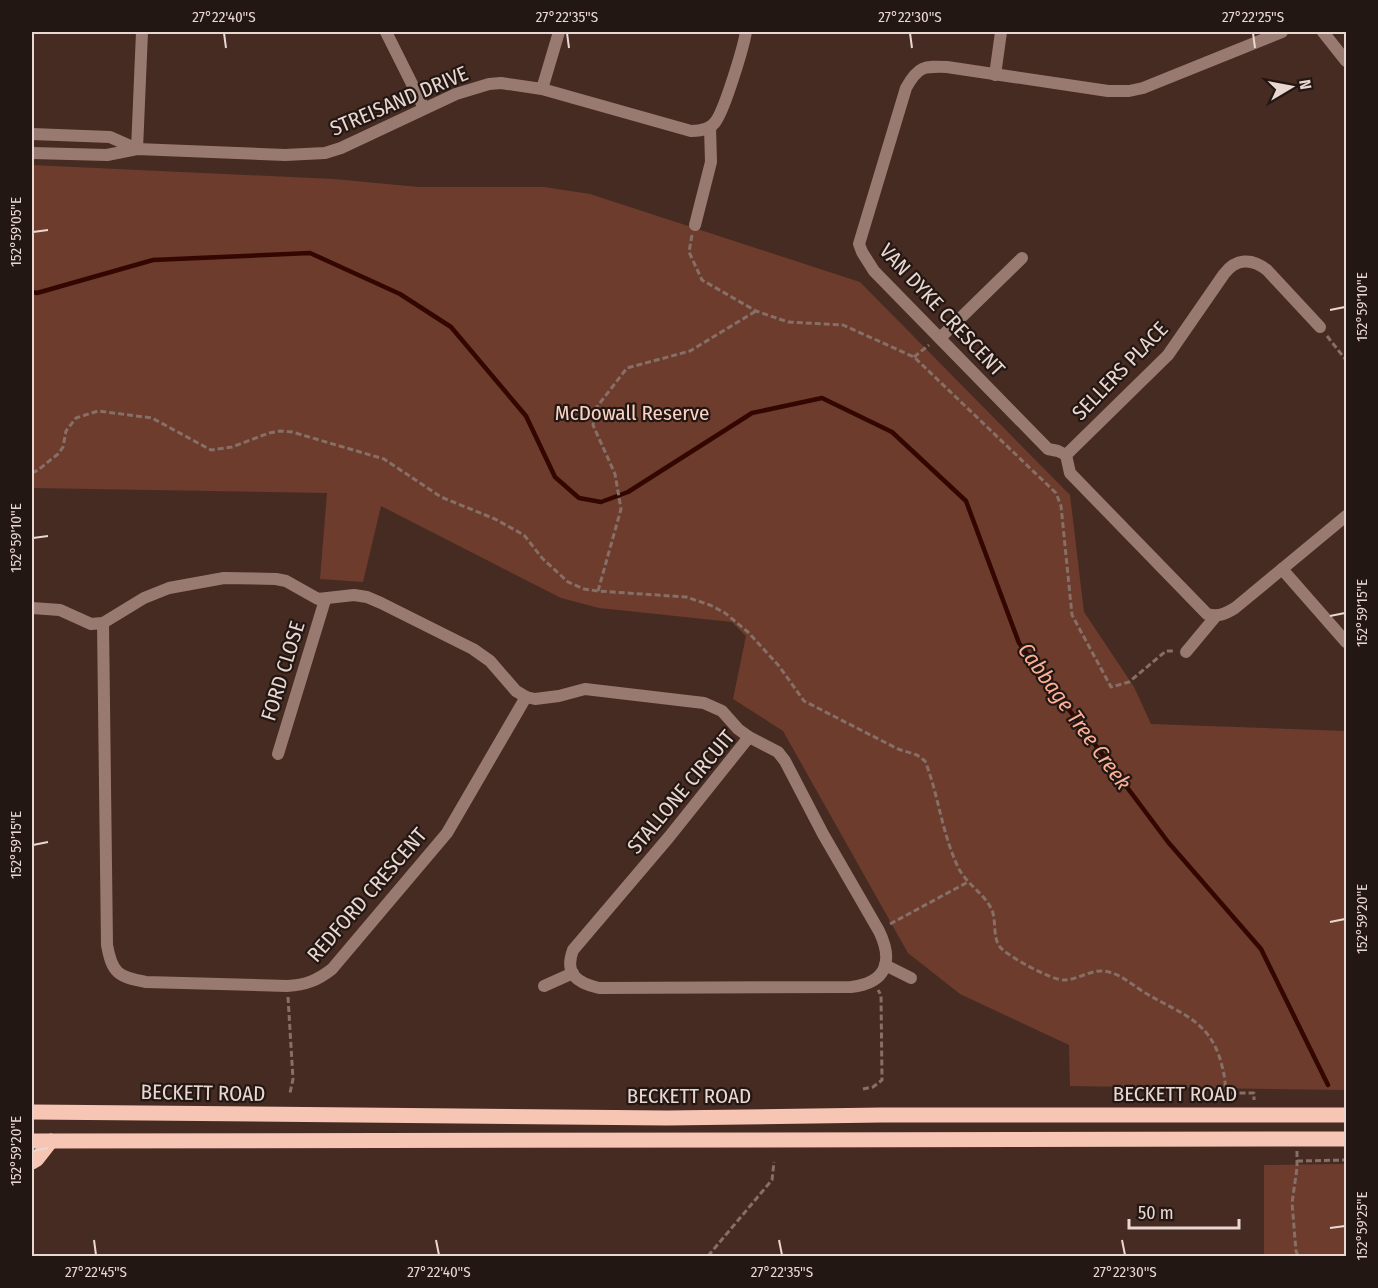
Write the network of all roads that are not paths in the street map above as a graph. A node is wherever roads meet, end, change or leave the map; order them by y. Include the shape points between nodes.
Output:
1 (142, 32) edge
2 (386, 32) edge
3 (559, 32) edge
4 (746, 32) edge
5 (1001, 32) edge
6 (1282, 32) edge
7 (1323, 32) edge
8 (1347, 61) edge
9 (995, 75) junction
10 (542, 89) junction
11 (424, 108) junction
12 (710, 127) junction
13 (32, 134) edge
14 (137, 149) junction
15 (32, 153) edge
16 (695, 225) road end
17 (1022, 258) dead end
18 (1320, 327) road end
19 (940, 338) junction
20 (1066, 455) junction
21 (1347, 516) edge
22 (1282, 569) junction
23 (325, 600) junction
24 (32, 608) edge
25 (1216, 616) junction
26 (103, 623) junction
27 (1347, 642) edge
28 (1186, 652) road end
29 (526, 697) junction
30 (748, 737) junction
31 (278, 754) dead end
32 (885, 965) junction
33 (573, 973) junction
34 (910, 978) dead end
35 (544, 986) dead end
36 (32, 1111) edge
37 (1347, 1115) edge
38 (1347, 1138) edge
39 (32, 1141) edge
40 (51, 1141) junction
41 (32, 1162) edge

1 - 14 street
2 - 11 street
3 - 10 street
4 - 12 street via 722,110
5 - 9 street
6 - 9 street, VAN DYKE CRESCENT via 1130,91
7 - 8 street
9 - 19 street, VAN DYKE CRESCENT via 931,66 914,72 859,244 874,272
10 - 11 street, STREISAND DRIVE via 489,84
10 - 12 street, STREISAND DRIVE via 691,131
11 - 14 street, STREISAND DRIVE via 325,153
12 - 16 street via 711,162
13 - 14 street, STREISAND DRIVE via 110,137
14 - 15 street, STREISAND DRIVE via 107,155
17 - 19 street
18 - 20 street, SELLERS PLACE via 1259,263 1230,266 1168,355
19 - 20 street, VAN DYKE CRESCENT via 1048,449
20 - 25 street via 1070,473 1196,604
21 - 22 street
22 - 25 street via 1235,608
22 - 27 street
23 - 26 street via 286,581 224,578 169,588
23 - 29 street via 354,595 381,603 473,649
23 - 31 street, FORD CLOSE
24 - 26 street via 60,610 91,624
25 - 28 street
26 - 29 street, REDFORD CRESCENT via 107,945 115,971 125,978 146,982 303,986 319,980 447,833
29 - 30 street via 535,699 585,689 704,703 722,711
30 - 32 street, STALLONE CIRCUIT via 778,752 785,761 879,931 886,950
30 - 33 street, STALLONE CIRCUIT via 580,941 570,960
32 - 33 street via 873,982 851,987 599,988 584,985
32 - 34 street
33 - 35 street
36 - 37 main road, BECKETT ROAD via 655,1118
38 - 40 main road, BECKETT ROAD
39 - 40 main road, BECKETT ROAD
40 - 41 main road

